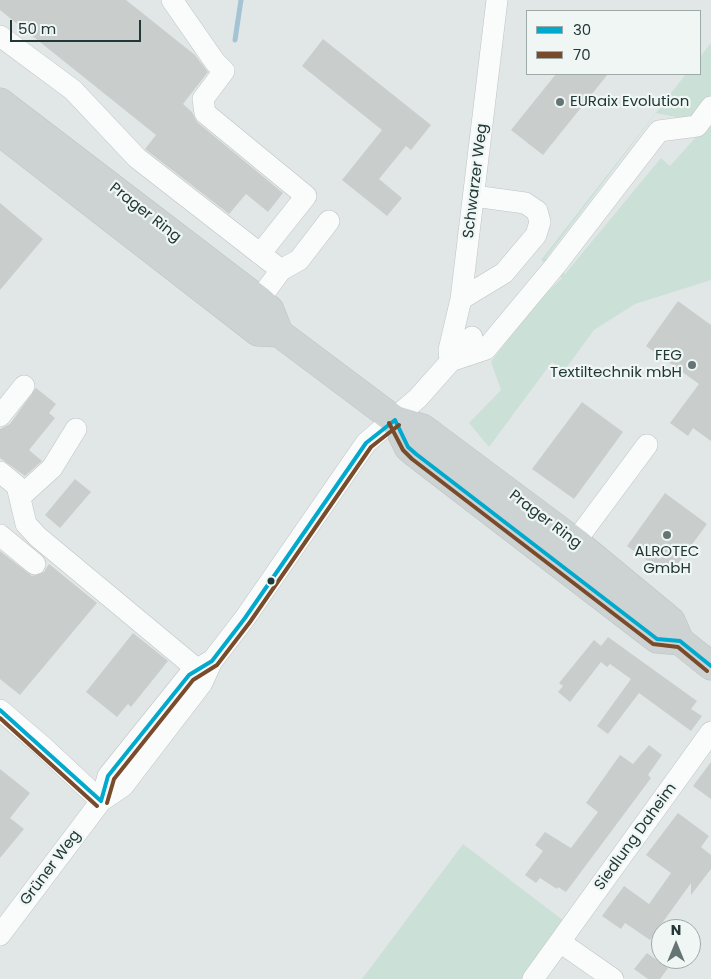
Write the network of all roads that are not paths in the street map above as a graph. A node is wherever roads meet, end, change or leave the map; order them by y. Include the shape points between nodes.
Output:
1 (172, 0) edge
2 (497, 0) edge
3 (0, 36) edge
4 (0, 102) edge
5 (711, 107) edge
6 (0, 132) edge
7 (474, 196) junction
8 (329, 221) dead end
9 (260, 254) junction
10 (281, 270) junction
11 (461, 299) junction
12 (259, 300) junction
13 (279, 333) junction
14 (472, 337) dead end
15 (450, 361) junction
16 (24, 386) dead end
17 (0, 416) edge
18 (395, 420) junction
19 (76, 429) dead end
20 (647, 445) dead end
21 (0, 472) edge
22 (20, 497) junction
23 (0, 535) edge
24 (575, 542) junction
25 (35, 564) dead end
26 (680, 641) junction
27 (205, 665) junction
28 (711, 666) edge
29 (0, 710) edge
30 (711, 732) edge
31 (101, 801) junction
32 (0, 935) edge
33 (560, 942) junction
34 (533, 979) edge
35 (613, 979) edge

1 - 9 street via 224,71 203,99 205,114 306,196
2 - 7 street, Schwarzer Weg
3 - 9 street via 73,90 137,158
4 - 12 main road, Prager Ring
5 - 15 street via 697,126 660,131 486,349
6 - 13 main road, Prager Ring via 258,332
7 - 11 street, Schwarzer Weg
7 - 11 street via 525,203 537,211 540,222 536,235 504,273
8 - 10 street via 299,260
9 - 10 street
10 - 12 street
11 - 15 street, Schwarzer Weg via 449,350
12 - 13 main road, Prager Ring via 270,310
13 - 18 main road, Prager Ring
14 - 15 street
15 - 18 street
16 - 17 street
18 - 24 main road, Prager Ring via 422,428
18 - 26 main road, Prager Ring via 408,447 422,458 656,639
18 - 27 street, Grüner Weg via 366,443 246,618
19 - 22 street via 52,468
20 - 24 street
21 - 22 street via 17,486
22 - 27 street via 26,524 38,537
23 - 25 street
24 - 26 main road, Prager Ring via 671,621
26 - 28 main road, Prager Ring
27 - 31 street, Grüner Weg via 202,683 123,786
29 - 31 street
30 - 33 street, Siedlung Daheim
31 - 32 street, Grüner Weg
33 - 34 street, Siedlung Daheim
33 - 35 street

